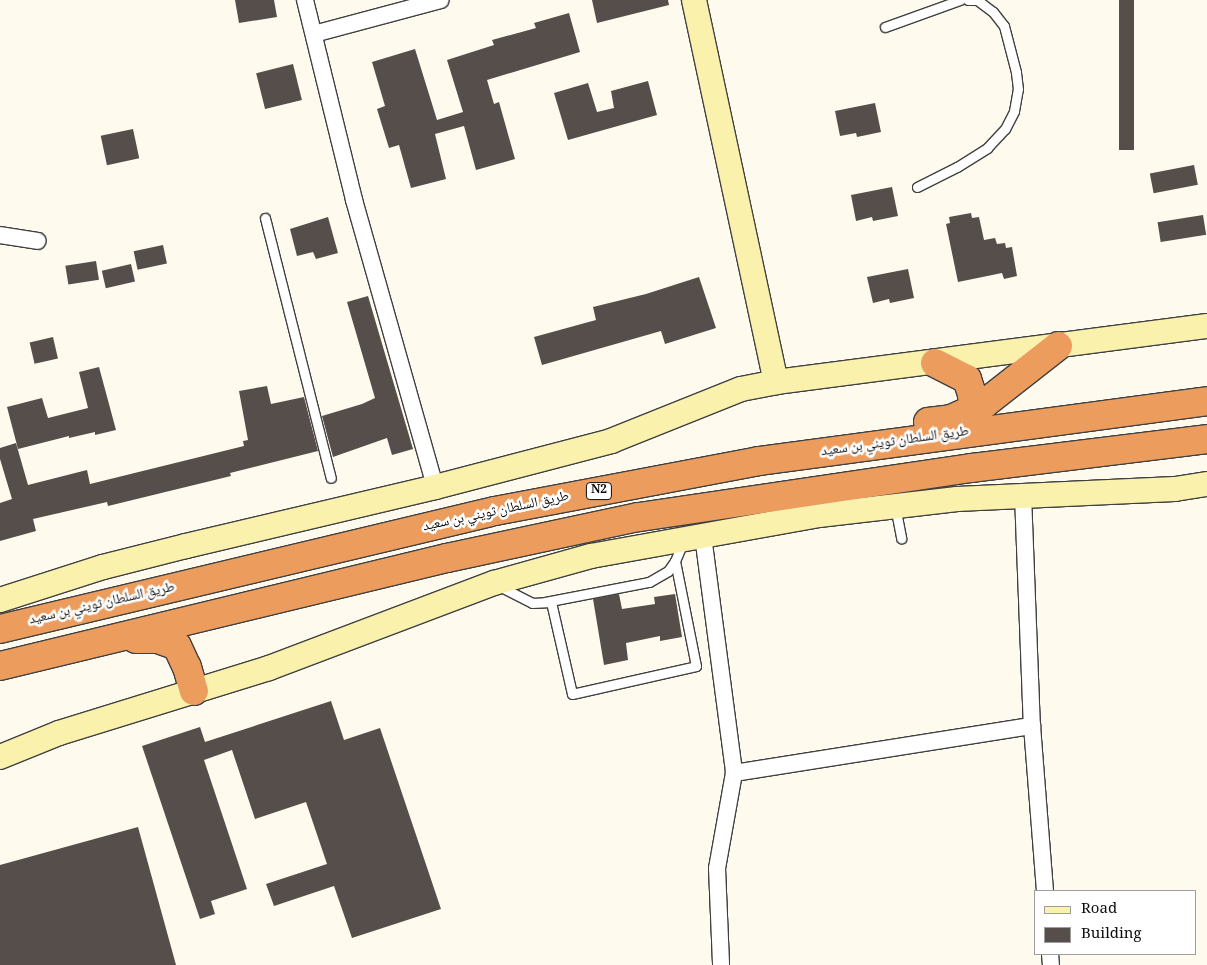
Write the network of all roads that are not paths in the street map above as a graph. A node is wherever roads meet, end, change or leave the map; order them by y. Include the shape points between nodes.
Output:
1 (305, 0) edge
2 (441, 0) edge
3 (694, 0) edge
4 (960, 0) edge
5 (968, 0) edge
6 (885, 27) dead end
7 (314, 34) junction
8 (917, 187) dead end
9 (265, 218) dead end
10 (0, 235) edge
11 (38, 241) dead end
12 (1207, 326) edge
13 (1058, 346) junction
14 (936, 363) junction
15 (776, 382) junction
16 (1207, 401) edge
17 (974, 410) junction
18 (1207, 439) edge
19 (331, 478) dead end
20 (1207, 484) edge
21 (435, 487) junction
22 (1175, 489) junction
23 (1207, 494) edge
24 (1023, 495) junction
25 (895, 506) junction
26 (495, 511) junction
27 (694, 537) junction
28 (901, 538) dead end
29 (675, 560) junction
30 (494, 584) junction
31 (0, 600) edge
32 (545, 602) junction
33 (0, 629) edge
34 (120, 638) junction
35 (0, 666) edge
36 (194, 692) junction
37 (1032, 726) junction
38 (0, 757) edge
39 (734, 773) junction
40 (1045, 890) edge
41 (721, 965) edge

1 - 7 street
2 - 7 street
3 - 15 street
4 - 6 lane
5 - 8 lane via 977,0 1004,26 1018,89 1014,111 1005,130 987,148 957,168
7 - 21 street via 354,200
9 - 19 lane
10 - 11 street
12 - 13 street
13 - 14 street
13 - 17 highway
14 - 15 street
14 - 17 highway via 967,379
15 - 21 street via 709,400 611,441
16 - 26 highway, طريق السلطان ثويني بن سعيد / N2 via 759,461
17 - 26 highway via 952,419 603,474
18 - 34 highway via 972,468 639,516 447,558
20 - 22 street
21 - 31 street via 176,548
22 - 23 street
22 - 24 street
24 - 25 street
24 - 37 street
25 - 27 street via 819,515
25 - 28 lane
26 - 33 highway, طريق السلطان ثويني بن سعيد / N2
27 - 29 lane
27 - 30 street via 591,556
27 - 39 street
29 - 32 lane via 668,571 649,582
29 - 32 lane via 696,666 572,694 551,602
30 - 32 lane via 532,603
30 - 36 street via 349,640
34 - 35 highway
34 - 36 highway via 158,640 177,646
36 - 38 street via 59,733
37 - 39 street
37 - 40 street
39 - 41 street via 717,868

